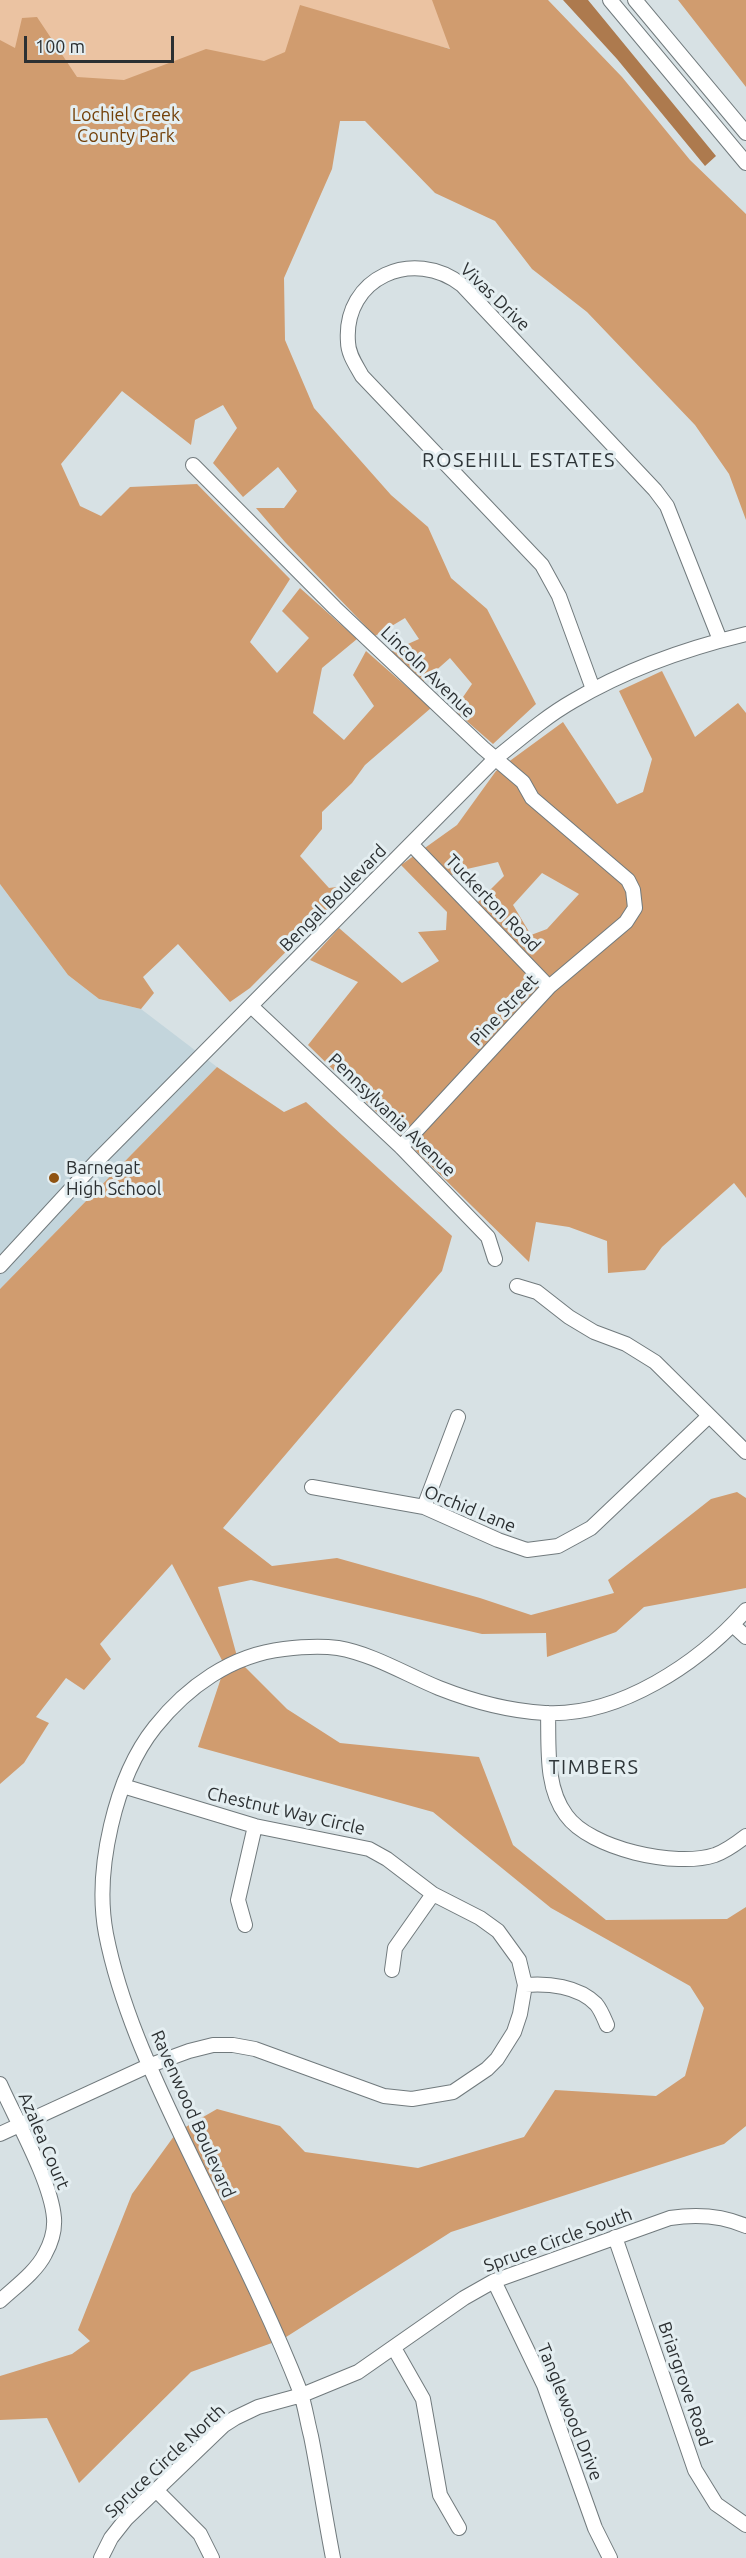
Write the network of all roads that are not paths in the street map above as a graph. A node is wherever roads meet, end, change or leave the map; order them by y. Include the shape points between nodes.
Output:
1 (610, 0) edge
2 (635, 0) edge
3 (746, 134) edge
4 (746, 163) edge
5 (193, 465) dead end
6 (746, 634) edge
7 (720, 640) junction
8 (593, 689) junction
9 (495, 759) junction
10 (411, 844) junction
11 (635, 902) joint
12 (549, 987) junction
13 (251, 1006) junction
14 (401, 1147) junction
15 (495, 1258) dead end
16 (0, 1266) edge
17 (517, 1286) dead end
18 (710, 1416) junction
19 (458, 1417) dead end
20 (746, 1452) edge
21 (312, 1487) dead end
22 (424, 1507) junction
23 (746, 1610) edge
24 (733, 1625) junction
25 (746, 1637) edge
26 (548, 1713) junction
27 (123, 1786) junction
28 (255, 1826) junction
29 (746, 1836) edge
30 (433, 1894) junction
31 (245, 1925) dead end
32 (392, 1970) dead end
33 (525, 1985) junction
34 (607, 2025) dead end
35 (148, 2066) junction
36 (0, 2084) edge
37 (19, 2126) junction
38 (0, 2134) edge
39 (746, 2225) edge
40 (615, 2237) junction
41 (494, 2281) junction
42 (0, 2301) edge
43 (394, 2348) junction
44 (302, 2396) junction
45 (156, 2490) junction
46 (746, 2525) edge
47 (459, 2528) dead end
48 (101, 2558) edge
49 (212, 2558) edge
50 (333, 2558) edge
51 (610, 2558) edge

1 - 4 street
2 - 3 street
5 - 9 street, Lincoln Avenue via 297,572
6 - 7 street, Bengal Boulevard
7 - 8 street, Bengal Boulevard
7 - 8 street, Vivas Drive via 667,506 462,285 448,274 426,268 403,268 376,279 362,292 348,324 347,343 352,359 362,376 542,565 559,596
8 - 9 street, Bengal Boulevard
9 - 10 street, Bengal Boulevard
9 - 11 street, Lincoln Avenue via 523,782 532,798 628,880
10 - 12 street, Tuckerton Road
10 - 13 street, Bengal Boulevard
11 - 12 street, Pine Street via 626,922
12 - 14 street, Pine Street
13 - 14 street, Pennsylvania Avenue
13 - 16 street, Bengal Boulevard via 95,1163
14 - 15 street, Pennsylvania Avenue via 488,1237
17 - 18 street via 537,1292 594,1332 626,1344 655,1362
18 - 20 street
18 - 22 street, Orchid Lane via 591,1528 558,1546 526,1550
19 - 22 street
21 - 22 street, Orchid Lane
23 - 24 street, Ravenwood Boulevard
24 - 25 street
24 - 26 street, Ravenwood Boulevard via 690,1662 644,1689 591,1707
26 - 27 street, Ravenwood Boulevard via 475,1700 339,1648 282,1649 229,1665 189,1691 150,1734
26 - 29 street via 550,1774 555,1793 566,1815 580,1830 598,1840 655,1857 714,1856
27 - 28 street, Chestnut Way Circle
27 - 35 street, Ravenwood Boulevard via 111,1832 103,1905 106,1935 122,1994
28 - 30 street, Chestnut Way Circle via 369,1849
28 - 31 street via 238,1900
30 - 32 street via 395,1948
30 - 33 street, Chestnut Way Circle via 498,1931 519,1960
33 - 34 street via 554,1985 584,1996 596,2005
33 - 35 street, Chestnut Way Circle via 514,2032 497,2059 466,2084 440,2096 384,2096 255,2049 233,2045 213,2045
35 - 37 street, Chestnut Way Circle
35 - 44 street, Ravenwood Boulevard
36 - 37 street, Azalea Court
37 - 38 street, Chestnut Way Circle
37 - 42 street, Azalea Court via 51,2202 52,2239 44,2257
39 - 40 street, Spruce Circle South via 690,2215
40 - 41 street, Spruce Circle South
40 - 46 street, Briargrove Road via 695,2470 716,2504
41 - 43 street, Spruce Circle South
41 - 51 street, Tanglewood Drive via 544,2385 595,2528
43 - 44 street, Spruce Circle South via 358,2373
43 - 47 street via 423,2399 440,2495
44 - 45 street, Spruce Circle North via 258,2407 235,2418
44 - 50 street, Ravenwood Boulevard
45 - 48 street, Spruce Circle North via 111,2538
45 - 49 street via 200,2534

